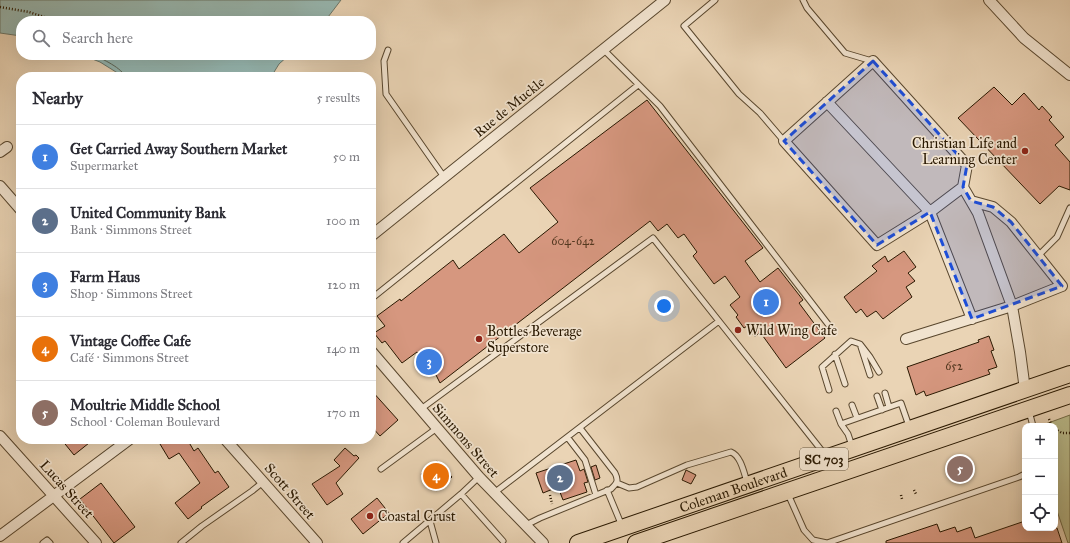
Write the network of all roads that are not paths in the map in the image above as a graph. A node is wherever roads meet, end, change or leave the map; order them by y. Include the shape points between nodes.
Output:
1 (664, 0) edge
2 (715, 0) edge
3 (803, 0) edge
4 (989, 0) edge
5 (603, 49) junction
6 (388, 50) dead end
7 (873, 61) junction
8 (1070, 75) edge
9 (638, 85) junction
10 (827, 102) junction
11 (784, 141) junction
12 (444, 177) junction
13 (0, 186) edge
14 (963, 187) junction
15 (971, 201) junction
16 (16, 204) edge
17 (1070, 208) edge
18 (930, 212) junction
19 (376, 232) edge
20 (1038, 256) junction
21 (376, 295) edge
22 (1012, 306) junction
23 (972, 319) junction
24 (719, 321) junction
25 (831, 328) dead end
26 (906, 339) dead end
27 (860, 344) junction
28 (835, 354) junction
29 (376, 358) edge
30 (878, 372) dead end
31 (1070, 374) edge
32 (870, 375) dead end
33 (845, 384) dead end
34 (830, 390) dead end
35 (1025, 390) junction
36 (885, 393) dead end
37 (1070, 395) edge
38 (877, 396) dead end
39 (852, 405) dead end
40 (889, 407) junction
41 (421, 409) junction
42 (1028, 409) junction
43 (882, 410) junction
44 (836, 411) dead end
45 (857, 418) junction
46 (1032, 423) edge
47 (841, 424) junction
48 (437, 428) junction
49 (580, 428) junction
50 (910, 429) junction
51 (0, 436) edge
52 (568, 438) junction
53 (123, 444) edge
54 (230, 444) edge
55 (853, 448) junction
56 (898, 454) junction
57 (827, 458) junction
58 (381, 469) dead end
59 (1022, 476) edge
60 (479, 477) junction
61 (264, 481) junction
62 (617, 483) junction
63 (748, 485) junction
64 (607, 490) junction
65 (787, 492) junction
66 (461, 494) junction
67 (494, 494) junction
68 (54, 495) junction
69 (596, 495) junction
70 (430, 521) junction
71 (525, 526) junction
72 (622, 528) junction
73 (0, 536) edge
74 (503, 541) dead end
75 (42, 543) edge
76 (50, 543) edge
77 (96, 543) edge
78 (180, 543) edge
79 (317, 543) edge
80 (403, 543) edge
81 (436, 543) edge
82 (543, 543) edge
83 (578, 543) edge
84 (636, 543) edge
85 (827, 543) edge

1 - 5 street, Rue de Muckle
2 - 11 lane via 684,26 739,94 760,113
3 - 7 lane via 845,53
4 - 8 street via 1024,38
5 - 9 lane
5 - 12 street, Rue de Muckle
6 - 12 lane via 384,61 386,94
7 - 10 street
7 - 14 street via 966,165
9 - 21 lane
9 - 25 lane via 660,106
10 - 11 street
10 - 18 street
11 - 18 street via 877,245
12 - 19 street, Rue de Muckle
13 - 16 street
14 - 15 street
14 - 18 street
15 - 20 street via 993,207 1011,222
15 - 22 street via 978,213
17 - 20 lane via 1057,237
18 - 23 street
20 - 22 street via 1062,286
22 - 23 street
22 - 35 street
23 - 26 street
24 - 41 lane via 653,238
24 - 49 lane
24 - 57 lane
27 - 28 lane via 851,341
27 - 30 lane
27 - 32 lane
28 - 33 lane
28 - 34 lane via 822,367
29 - 41 street, Simmons Street
31 - 35 main road, Coleman Boulevard / SC 703
35 - 50 main road, Coleman Boulevard / SC 703
35 - 56 main road via 1016,404 943,430
36 - 40 lane
37 - 42 main road, Coleman Boulevard / SC 703
38 - 43 lane
39 - 45 lane
40 - 43 lane
40 - 50 lane via 901,403
41 - 48 street, Simmons Street
42 - 46 lane
42 - 56 main road, Coleman Boulevard / SC 703
43 - 45 lane
44 - 47 lane
45 - 47 lane
47 - 55 lane
48 - 58 lane
48 - 60 street, Simmons Street
49 - 52 lane
49 - 62 lane via 615,473
50 - 55 main road, Coleman Boulevard / SC 703
51 - 68 street, Lucas Street
52 - 67 lane
52 - 69 lane via 585,460
53 - 68 street
54 - 61 street, Scott Street
55 - 57 main road, Coleman Boulevard / SC 703
56 - 65 main road, Coleman Boulevard / SC 703
57 - 63 main road, Coleman Boulevard / SC 703
59 - 85 lane
60 - 66 lane
60 - 67 street, Simmons Street
61 - 78 lane
61 - 79 street, Scott Street
62 - 63 lane via 629,488 637,487 686,465 731,452 736,454
62 - 64 lane
63 - 72 main road, Coleman Boulevard / SC 703
64 - 69 lane
64 - 72 lane
65 - 84 main road, Coleman Boulevard / SC 703
65 - 85 lane via 804,530 813,540
66 - 70 lane
66 - 74 lane
67 - 71 street, Simmons Street
68 - 73 street
68 - 77 street, Lucas Street
69 - 71 lane
70 - 80 lane
70 - 81 lane
71 - 82 street, Simmons Street
72 - 83 main road, Coleman Boulevard / SC 703
75 - 76 lane via 47,540

